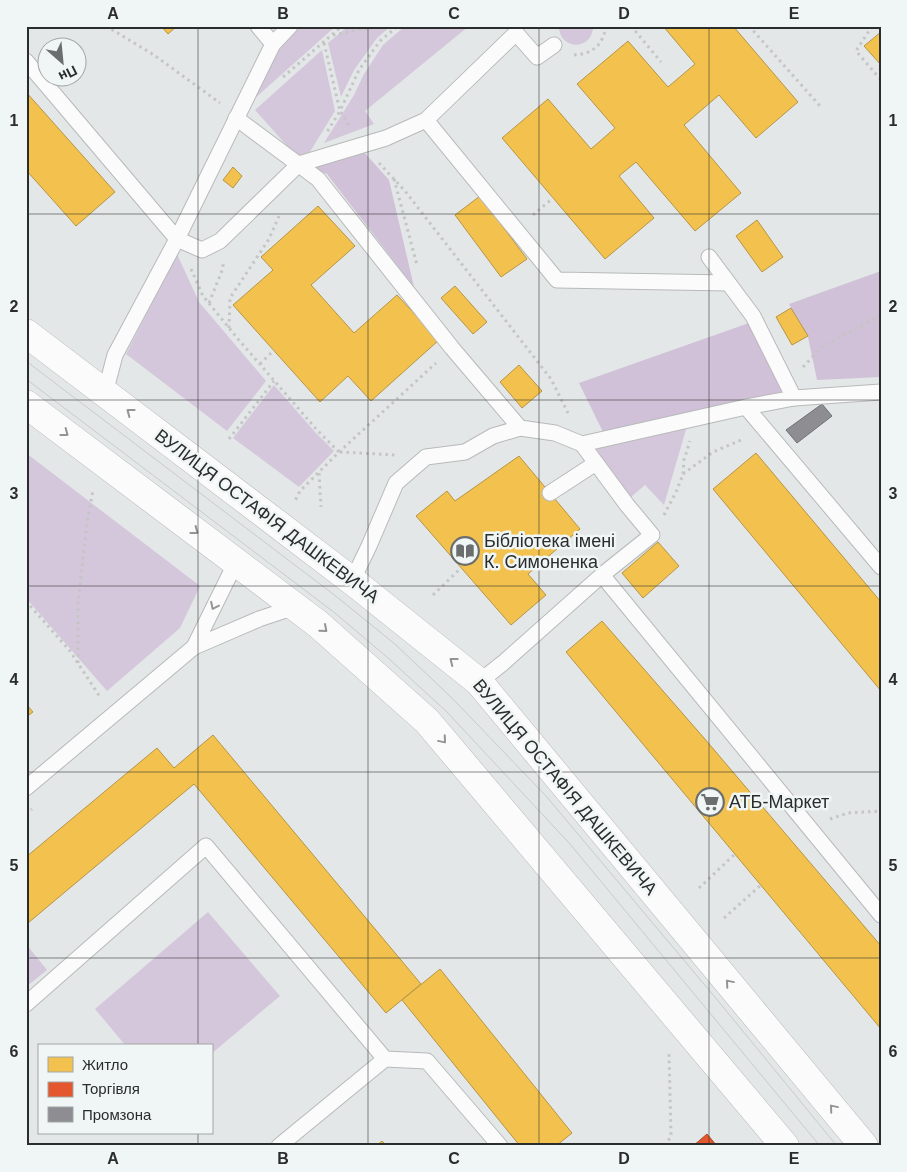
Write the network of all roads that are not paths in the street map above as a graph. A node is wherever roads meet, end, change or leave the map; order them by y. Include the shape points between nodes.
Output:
1 (258, 26) edge
2 (290, 26) edge
3 (273, 44) junction
4 (554, 45) dead end
5 (26, 62) edge
6 (236, 118) junction
7 (426, 120) junction
8 (299, 164) junction
9 (177, 239) junction
10 (709, 257) dead end
11 (728, 283) junction
12 (26, 333) edge
13 (791, 391) junction
14 (881, 392) edge
15 (105, 393) junction
16 (26, 404) edge
17 (746, 407) junction
18 (520, 428) junction
19 (582, 444) junction
20 (596, 463) junction
21 (550, 493) dead end
22 (236, 562) junction
23 (881, 567) edge
24 (602, 575) junction
25 (355, 583) junction
26 (296, 607) junction
27 (194, 647) junction
28 (479, 682) junction
29 (26, 788) edge
30 (881, 914) edge
31 (26, 1004) edge
32 (385, 1059) junction
33 (279, 1146) edge
34 (500, 1146) edge
35 (785, 1146) edge
36 (864, 1146) edge

1 - 3 lane
2 - 3 lane
3 - 6 lane
4 - 7 lane via 537,57 516,33
5 - 9 lane
6 - 8 lane
6 - 9 lane
7 - 8 lane via 386,138
7 - 11 lane via 557,280
8 - 9 lane via 220,240 202,250
8 - 18 lane via 318,179
9 - 15 lane via 115,355
10 - 11 lane
11 - 13 lane via 752,316
12 - 15 street, ВУЛИЦЯ ОСТАФІЯ ДАШКЕВИЧА
13 - 14 lane
13 - 17 lane
25 -> 15 street, ВУЛИЦЯ ОСТАФІЯ ДАШКЕВИЧА
16 -> 22 street
17 - 19 lane
17 - 23 lane
18 - 19 lane via 555,433
18 - 25 lane via 493,436 465,452 426,457 396,483 354,575
19 - 20 lane
20 - 21 lane
20 - 24 lane via 652,535
22 - 26 street
22 -> 27 lane
24 - 28 lane
24 - 30 lane
28 -> 25 street, ВУЛИЦЯ ОСТАФІЯ ДАШКЕВИЧА
26 - 27 lane
26 -> 35 street via 428,721
27 - 29 lane
36 -> 28 street, ВУЛИЦЯ ОСТАФІЯ ДАШКЕВИЧА
31 - 32 lane via 206,846
32 - 33 lane
32 - 34 lane via 427,1061

